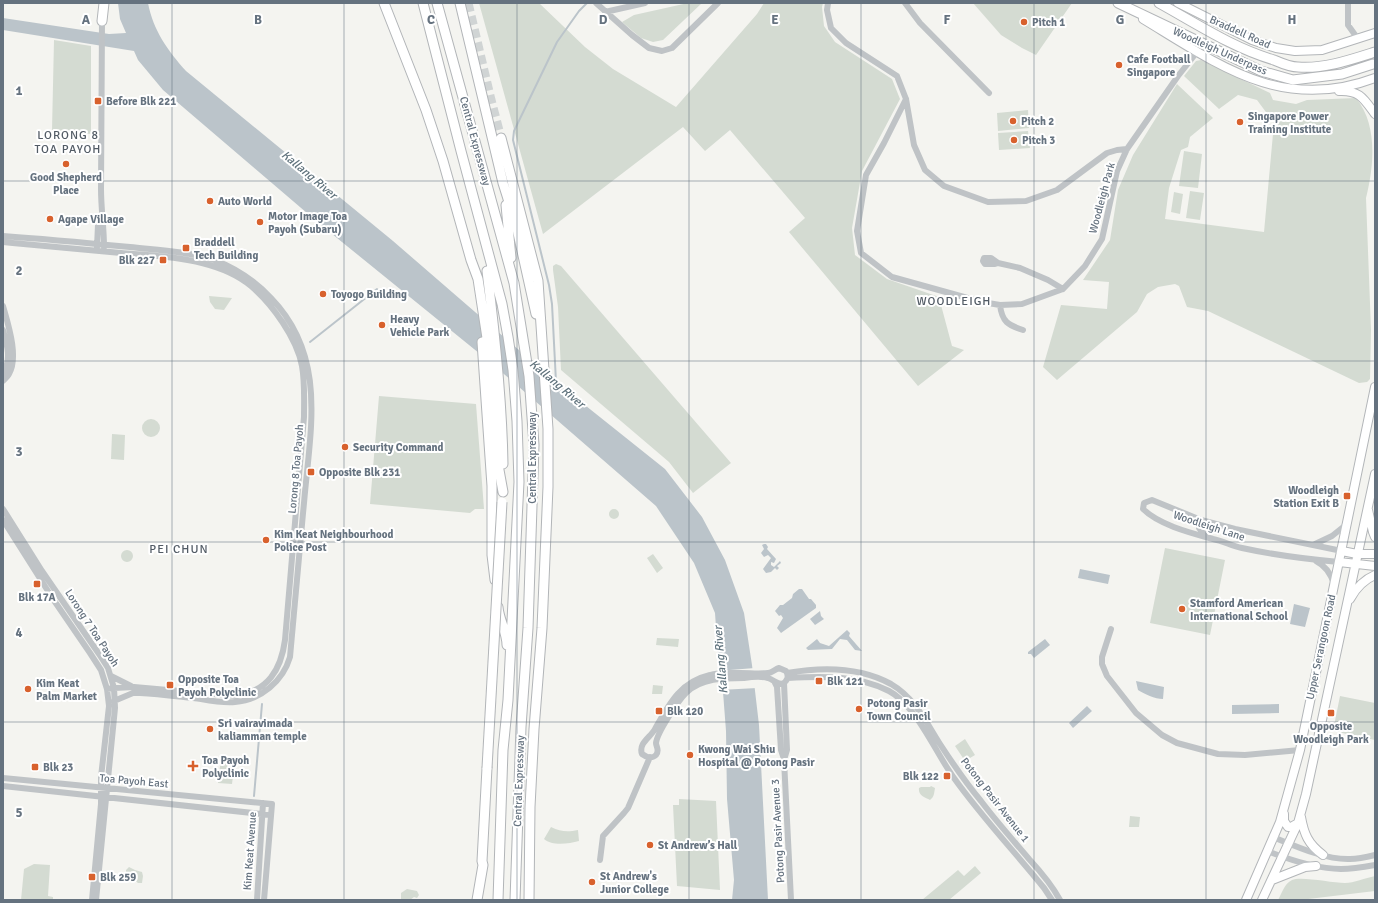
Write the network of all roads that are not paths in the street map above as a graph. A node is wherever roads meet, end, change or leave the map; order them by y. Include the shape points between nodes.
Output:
1 (104, 3) edge
2 (384, 3) edge
3 (423, 3) edge
4 (437, 3) edge
5 (460, 3) edge
6 (596, 3) edge
7 (645, 3) edge
8 (718, 3) edge
9 (828, 3) edge
10 (905, 3) edge
11 (1118, 3) edge
12 (1160, 3) edge
13 (1178, 3) edge
14 (1348, 3) edge
15 (605, 12) junction
16 (102, 24) joint
17 (1373, 32) edge
18 (1358, 39) junction
19 (1197, 52) junction
20 (1375, 52) edge
21 (1374, 64) dead end
22 (1375, 78) edge
23 (1321, 91) junction
24 (989, 93) dead end
25 (906, 98) junction
26 (1375, 114) edge
27 (501, 138) tunnel mouth
28 (1127, 149) junction
29 (504, 183) junction
30 (101, 217) junction
31 (483, 236) junction
32 (3, 240) edge
33 (97, 247) junction
34 (104, 248) junction
35 (998, 263) dead end
36 (514, 283) junction
37 (1062, 289) junction
38 (1000, 305) junction
39 (3, 306) edge
40 (3, 330) edge
41 (1023, 330) dead end
42 (542, 345) junction
43 (3, 373) edge
44 (3, 381) edge
45 (1375, 387) edge
46 (494, 424) junction
47 (1375, 474) edge
48 (1368, 506) junction
49 (3, 509) edge
50 (3, 520) edge
51 (1201, 520) junction
52 (1347, 523) junction
53 (1206, 537) junction
54 (1375, 538) edge
55 (1313, 545) junction
56 (1342, 551) junction
57 (1358, 554) junction
58 (1375, 554) edge
59 (1311, 559) junction
60 (1339, 562) junction
61 (1356, 564) junction
62 (1375, 566) edge
63 (1375, 576) edge
64 (1334, 584) junction
65 (1346, 608) junction
66 (1111, 629) dead end
67 (111, 676) junction
68 (711, 677) junction
69 (771, 677) junction
70 (786, 678) junction
71 (134, 687) junction
72 (114, 688) junction
73 (107, 689) junction
74 (508, 700) junction
75 (114, 701) junction
76 (647, 741) junction
77 (656, 744) junction
78 (1300, 750) junction
79 (650, 757) junction
80 (784, 760) junction
81 (3, 778) edge
82 (3, 786) edge
83 (104, 788) junction
84 (104, 797) junction
85 (264, 803) junction
86 (1284, 809) junction
87 (263, 814) junction
88 (1300, 814) junction
89 (271, 815) junction
90 (1298, 823) junction
91 (1273, 837) junction
92 (1289, 844) junction
93 (1267, 851) junction
94 (1322, 855) junction
95 (1375, 855) edge
96 (1283, 857) junction
97 (600, 860) dead end
98 (482, 861) junction
99 (1375, 865) edge
100 (1316, 866) junction
101 (1272, 880) junction
102 (92, 900) edge
103 (96, 900) edge
104 (257, 900) edge
105 (264, 900) edge
106 (473, 900) edge
107 (477, 900) edge
108 (498, 900) edge
109 (515, 900) edge
110 (529, 900) edge
111 (791, 900) edge
112 (1052, 900) edge
113 (1060, 900) edge
114 (1246, 900) edge
115 (1262, 900) edge

1 - 16 highway
2 - 46 highway via 426,110 472,260
3 - 31 highway, Central Expressway
4 - 36 highway, Central Expressway
5 - 29 highway
6 - 15 street
7 - 15 street
8 - 15 street via 672,48 662,51 649,48
9 - 25 street, Woodleigh Park via 826,10 831,28 846,43 897,76
10 - 24 street via 920,23
11 - 19 main road
11 - 21 highway, Woodleigh Underpass via 1261,71 1293,80 1342,74
12 - 20 highway, Woodleigh Underpass via 1226,41 1263,57 1296,67 1318,67
13 - 18 main road, Braddell Road via 1252,40 1276,48 1295,51 1322,50
14 - 18 street via 1348,25
16 - 30 street
17 - 18 main road, Braddell Road
19 - 23 main road via 1254,80 1289,89
19 - 28 street, Woodleigh Park
22 - 23 main road
23 - 26 main road via 1355,92 1364,98
25 - 28 street, Woodleigh Park via 914,145 925,170 944,186 988,202 1026,201 1058,190 1107,153
25 - 38 street, Woodleigh Park via 866,175 857,231 861,253 892,277 934,290
27 - 42 highway via 538,281
28 - 37 street, Woodleigh Park via 1117,171 1102,239 1086,266
29 - 36 highway
29 - 42 highway via 533,297
30 - 33 street
30 - 34 street via 104,225
31 - 46 highway via 492,310
31 - 74 highway, Central Expressway via 502,304 513,370 517,421 519,482
32 - 33 street, Lorong 8 Toa Payoh
33 - 34 street, Lorong 8 Toa Payoh
34 - 71 street, Lorong 8 Toa Payoh via 199,262 223,270 247,283 282,321 302,365 305,387 286,640 278,667 269,681 243,695
34 - 75 street, Lorong 8 Toa Payoh via 190,254 216,261 249,278 276,302 292,325 305,354 311,386 309,444 290,656 283,674 265,692 234,702 140,692
35 - 37 street via 1020,268
36 - 109 highway, Central Expressway via 522,325 534,427 528,628 521,727
37 - 38 street, Woodleigh Park via 1022,304
38 - 41 street via 1008,325
39 - 44 street via 13,353 12,366
40 - 43 street via 8,353
42 - 110 highway via 548,429 548,487 530,807
45 - 52 main road, Upper Serangoon Road
46 - 74 highway via 492,554 499,615 507,638 505,690
46 - 98 highway, bridge via 503,492
47 - 48 main road, Upper Serangoon Road
48 - 54 main road
48 - 57 main road, Upper Serangoon Road
49 - 67 street, Lorong 7 Toa Payoh
50 - 73 street, Lorong 7 Toa Payoh via 101,670
51 - 53 street via 1199,528
51 - 53 street, Woodleigh Lane via 1152,500 1144,503 1143,509 1149,514
51 - 55 street, Woodleigh Lane
52 - 55 street via 1332,536
52 - 56 main road, Upper Serangoon Road
53 - 59 street, Woodleigh Lane via 1240,548
55 - 56 street, Woodleigh Lane
56 - 57 main road
56 - 60 main road, Upper Serangoon Road
57 - 58 main road
57 - 61 main road, Upper Serangoon Road
59 - 60 street, Woodleigh Lane
59 - 64 street via 1322,564 1331,575
60 - 61 main road
60 - 64 main road, Upper Serangoon Road
61 - 62 main road
61 - 65 main road, Upper Serangoon Road
63 - 65 main road via 1358,587
64 - 78 main road, Upper Serangoon Road
65 - 88 main road, Upper Serangoon Road
66 - 78 street via 1102,658 1107,676 1136,713 1162,735 1177,743 1218,754 1245,755
67 - 71 street
67 - 72 street, Lorong 7 Toa Payoh
68 - 69 street, Potong Pasir Avenue 1 via 754,672
68 - 76 street, Potong Pasir Avenue 1 via 702,678 683,688 674,697
68 - 77 street, Potong Pasir Avenue 1 via 685,694 670,714
69 - 70 street, Potong Pasir Avenue 1 via 780,684
69 - 70 street, Potong Pasir Avenue 1 via 776,669 781,668
69 - 80 street, Potong Pasir Avenue 3 via 777,688 781,750
70 - 80 street, Potong Pasir Avenue 3 via 787,750
70 - 112 street, Potong Pasir Avenue 1 via 849,679 873,684 900,699 914,714 954,777
70 - 113 street, Potong Pasir Avenue 1 via 809,669 852,672 880,679 904,693 919,710 981,801 1042,873
71 - 72 street, Lorong 8 Toa Payoh
72 - 73 street, Lorong 8 Toa Payoh
72 - 75 street, Lorong 7 Toa Payoh
73 - 83 street, Lorong 7 Toa Payoh via 109,706
74 - 108 highway, Central Expressway via 503,750
75 - 83 street, Lorong 7 Toa Payoh
76 - 77 street
76 - 79 street, Potong Pasir Avenue 1 via 642,745 641,751 644,756
77 - 79 street, Potong Pasir Avenue 1 via 657,752 655,756
78 - 86 main road, Upper Serangoon Road
79 - 97 street via 628,808 603,836
80 - 111 street, Potong Pasir Avenue 3
81 - 83 street, Toa Payoh East
82 - 84 street, Toa Payoh East
83 - 84 street, Lorong 7 Toa Payoh
83 - 85 street, Toa Payoh East
84 - 87 street, Toa Payoh East
84 - 102 street, Toa Payoh East
84 - 103 street, Toa Payoh East
85 - 87 street, Kim Keat Avenue
85 - 89 street via 272,804
86 - 90 main road via 1284,821 1288,827
86 - 91 main road, Upper Serangoon Road
87 - 89 street, Toa Payoh East
87 - 104 street, Kim Keat Avenue
88 - 90 main road, Upper Serangoon Road
88 - 94 main road via 1309,842
89 - 105 street, Kim Keat Avenue
90 - 92 main road, Upper Serangoon Road
91 - 92 street
91 - 93 main road, Upper Serangoon Road
92 - 94 street
92 - 96 main road, Upper Serangoon Road
93 - 96 street
93 - 114 main road, Upper Serangoon Road
94 - 95 street via 1350,860
96 - 100 street
96 - 101 main road, Upper Serangoon Road
98 - 106 highway
98 - 107 highway
99 - 100 street via 1342,869
100 - 101 main road via 1305,867
101 - 115 main road, Upper Serangoon Road

